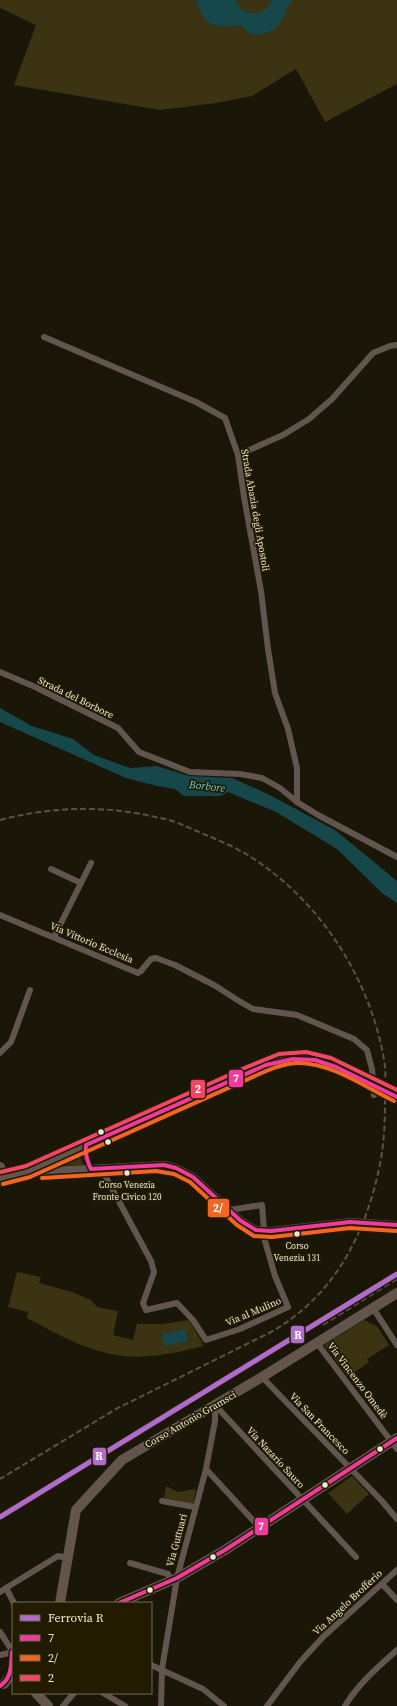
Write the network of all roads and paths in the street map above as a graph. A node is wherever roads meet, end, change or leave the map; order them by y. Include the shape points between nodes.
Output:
1 (44, 337) dead end
2 (397, 345) edge
3 (238, 455) junction
4 (0, 672) edge
5 (297, 802) junction
6 (397, 857) edge
7 (91, 863) dead end
8 (50, 869) dead end
9 (81, 883) junction
10 (0, 915) edge
11 (54, 937) junction
12 (30, 990) dead end
13 (0, 1052) edge
14 (374, 1095) dead end
15 (396, 1097) edge
16 (86, 1145) junction
17 (0, 1167) edge
18 (101, 1168) junction
19 (91, 1169) junction
20 (28, 1172) junction
21 (1, 1180) edge
22 (229, 1210) junction
23 (397, 1225) edge
24 (265, 1230) junction
25 (397, 1293) edge
26 (373, 1308) junction
27 (317, 1343) junction
28 (397, 1345) edge
29 (262, 1377) junction
30 (215, 1405) junction
31 (395, 1443) edge
32 (206, 1469) junction
33 (350, 1469) junction
34 (162, 1500) dead end
35 (303, 1500) junction
36 (196, 1507) junction
37 (397, 1519) edge
38 (260, 1528) junction
39 (356, 1557) dead end
40 (68, 1558) junction
41 (130, 1563) dead end
42 (397, 1570) edge
43 (174, 1579) junction
44 (382, 1584) junction
45 (3, 1590) edge
46 (397, 1600) edge
47 (13, 1602) edge
48 (60, 1602) edge
49 (121, 1602) edge
50 (0, 1632) edge
51 (12, 1650) edge
52 (397, 1650) edge
53 (12, 1652) edge
54 (0, 1655) edge
55 (152, 1665) edge
56 (162, 1669) junction
57 (12, 1674) edge
58 (6, 1684) edge
59 (37, 1694) edge
60 (73, 1694) edge
61 (105, 1694) edge
62 (48, 1706) edge
63 (63, 1706) edge
64 (125, 1706) edge
65 (160, 1706) edge
66 (224, 1706) edge
67 (267, 1706) edge
68 (344, 1706) edge

1 - 3 street, Strada Abazia degli Apostoli via 196,402 225,418
2 - 3 street via 373,353 332,399 309,420
3 - 5 street, Strada Abazia degli Apostoli via 275,692 288,729 297,768
4 - 5 street, Strada del Borbore via 118,728 139,752 190,772 240,774 262,778
5 - 6 street, Strada del Borbore
7 - 9 street
8 - 9 street
9 - 11 street
10 - 11 street, Via Vittorio Ecclesia
11 - 14 street, Via Vittorio Ecclesia via 138,973 151,959 156,958 214,985 253,1009 297,1015 354,1039 367,1050 372,1069
12 - 13 street via 11,1042
15 - 16 main road via 328,1063 312,1058 282,1059
16 - 19 street via 86,1158
16 - 20 main road
17 - 21 main road
18 - 19 street
18 - 22 street via 156,1165 176,1168 193,1177
18 - 24 street, Via al Mulino via 151,1261 154,1272 143,1303 146,1310 177,1303 193,1320 206,1340 240,1329 288,1307 275,1276 265,1241
19 - 20 street
20 - 21 main road
22 - 24 street via 250,1227
22 - 24 street, Via al Mulino via 262,1205
23 - 24 street via 350,1222
25 - 26 main road, Corso Antonio Gramsci
26 - 27 main road, Corso Antonio Gramsci
26 - 28 street
27 - 29 main road, Corso Antonio Gramsci
27 - 31 street, Via Vincenzo Omedè
29 - 30 main road, Corso Antonio Gramsci
29 - 33 street, Via San Francesco
30 - 32 street, Via Guttuari via 215,1421
30 - 35 street, Via Nazario Sauro
30 - 40 main road, Corso Antonio Gramsci via 122,1460 76,1510
31 - 33 main road
32 - 36 street, Via Guttuari
32 - 38 street
33 - 35 main road
33 - 37 street, Via San Francesco
34 - 36 street
35 - 38 main road
35 - 39 street, Via Nazario Sauro
36 - 43 street, Via Guttuari
38 - 43 main road
40 - 45 street via 58,1556
40 - 48 main road, Corso Antonio Gramsci
41 - 43 street via 168,1574
42 - 44 street, Via Angelo Brofferio
43 - 49 main road
43 - 56 street, Via Guttuari
44 - 46 street
44 - 67 street, Via Angelo Brofferio via 323,1637 300,1662
45 - 47 street
50 - 51 street
52 - 68 street via 359,1686
53 - 54 street
55 - 56 street
56 - 65 street, Via Guttuari
56 - 66 street via 203,1689
57 - 58 main road
59 - 62 main road
60 - 63 street
61 - 64 street

